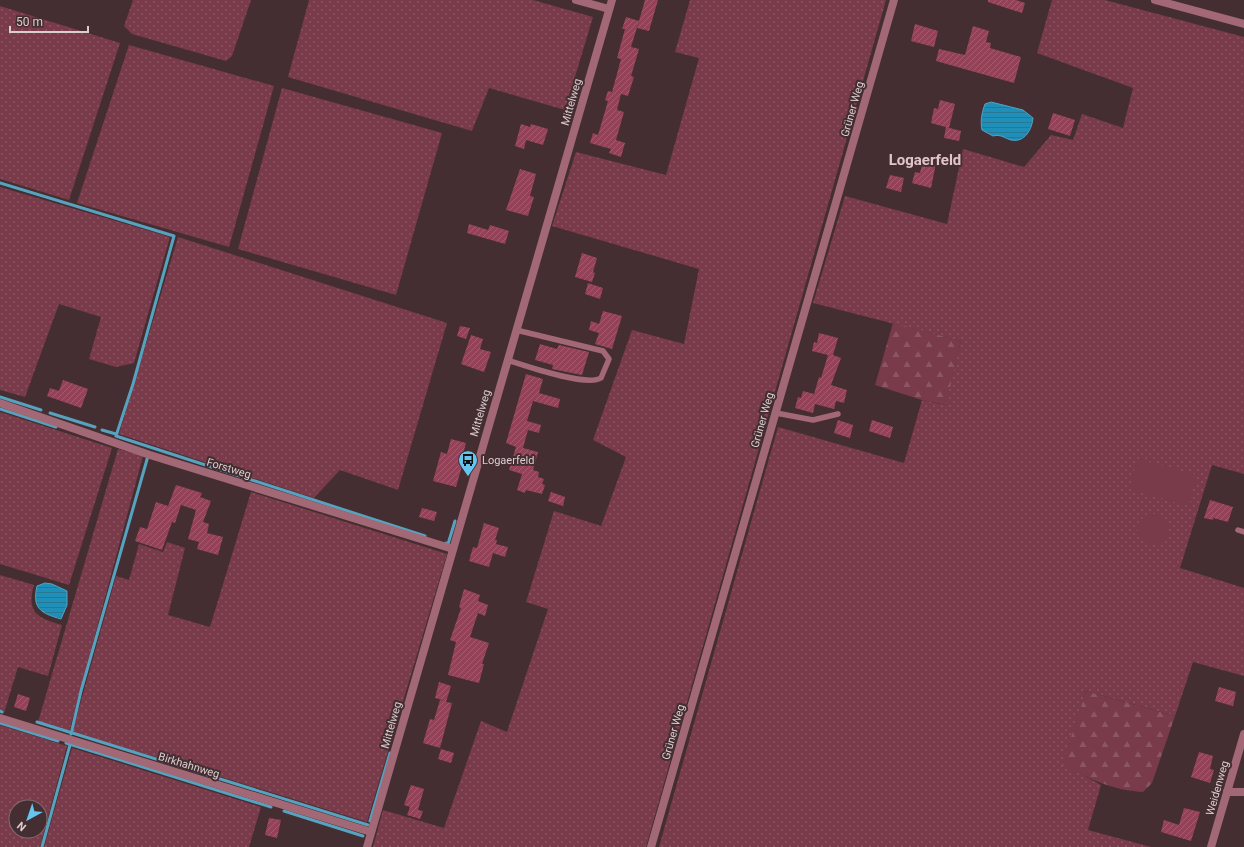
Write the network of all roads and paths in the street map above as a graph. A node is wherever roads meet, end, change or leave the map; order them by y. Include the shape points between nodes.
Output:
1 (576, 0) edge
2 (612, 0) edge
3 (894, 0) edge
4 (1155, 0) edge
5 (609, 9) junction
6 (1244, 24) edge
7 (516, 330) junction
8 (507, 360) junction
9 (0, 403) edge
10 (776, 413) junction
11 (838, 414) dead end
12 (452, 549) junction
13 (0, 718) edge
14 (1244, 734) edge
15 (1227, 792) junction
16 (1244, 792) edge
17 (371, 832) junction
18 (367, 847) edge
19 (651, 847) edge
20 (1211, 847) edge

1 - 5 street
2 - 5 street, Mittelweg
3 - 10 street, Grüner Weg
4 - 6 street
5 - 7 street, Mittelweg
7 - 8 street, Mittelweg
7 - 8 lane via 602,351 609,359 608,365 601,378 590,381 573,379
8 - 12 street, Mittelweg
9 - 12 street, Forstweg via 150,454
10 - 11 lane via 812,420
10 - 19 street, Grüner Weg
12 - 17 street, Mittelweg
13 - 17 street, Birkhahnweg
14 - 15 street, Weidenweg
15 - 16 street
15 - 20 street, Weidenweg
17 - 18 street, Mittelweg

